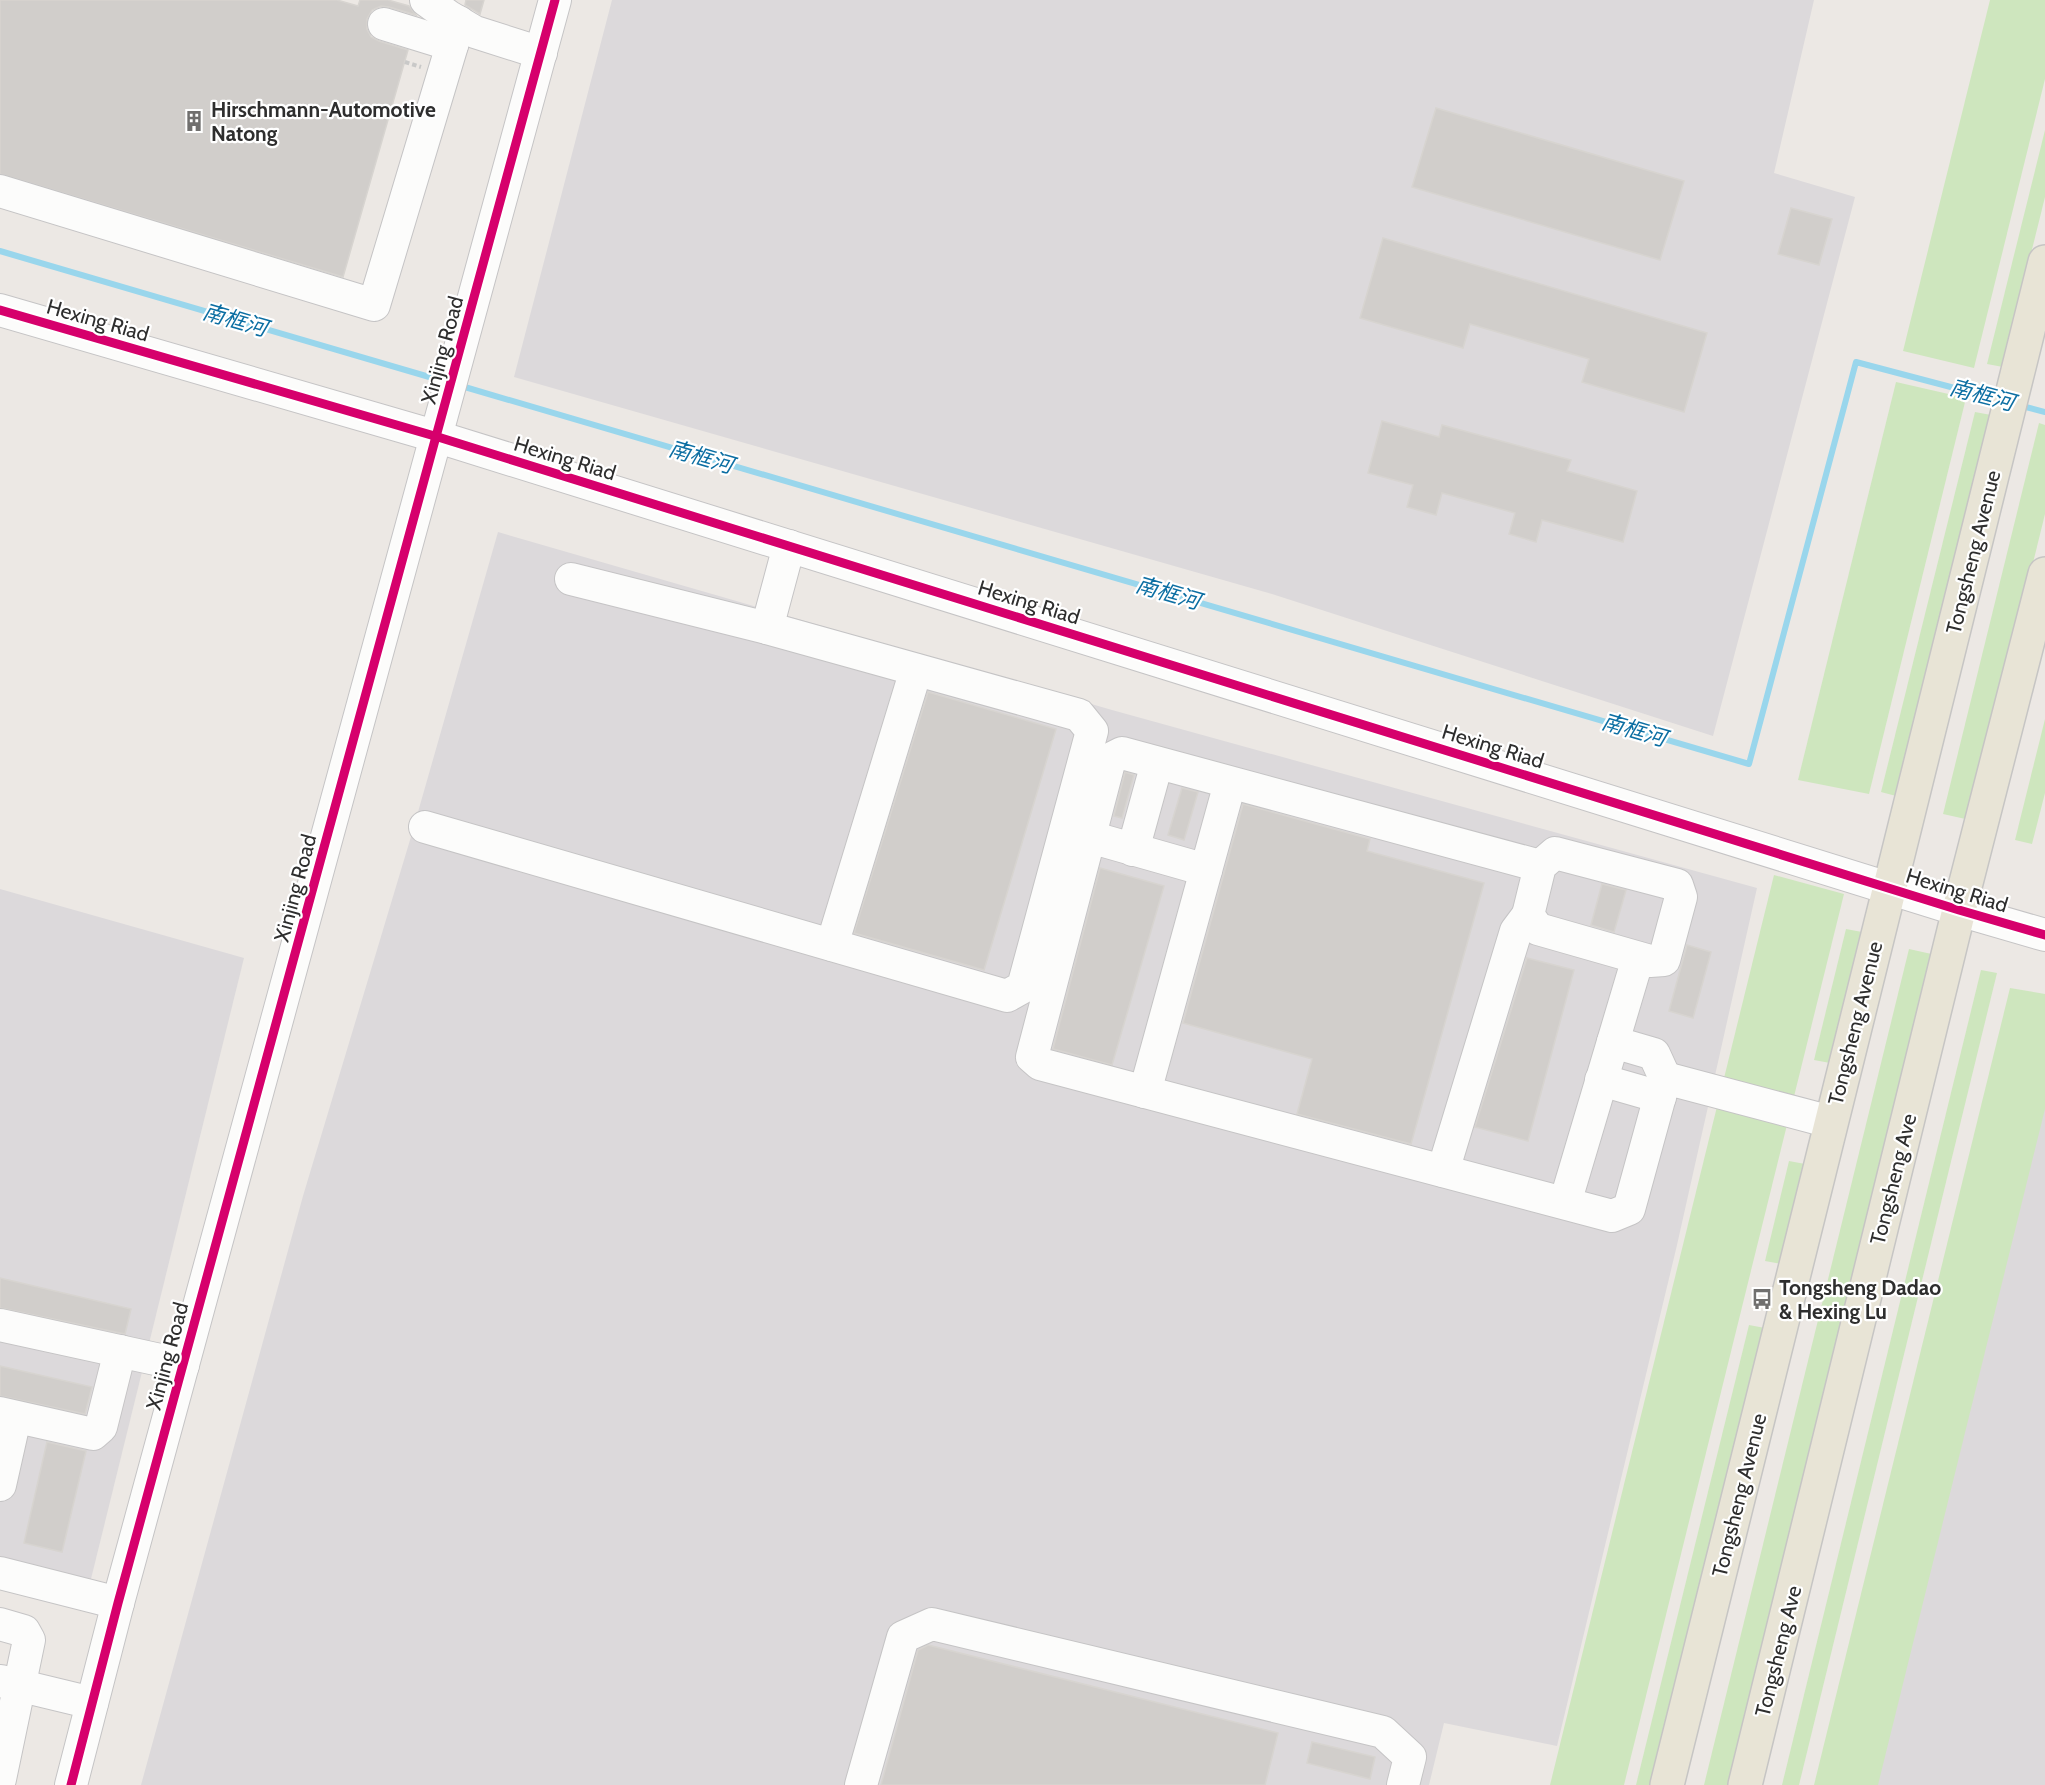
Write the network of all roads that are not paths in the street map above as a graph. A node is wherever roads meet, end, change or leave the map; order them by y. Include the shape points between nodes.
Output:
1 (426, 0) edge
2 (555, 0) edge
3 (384, 24) dead end
4 (456, 34) junction
5 (541, 53) junction
6 (0, 191) edge
7 (2045, 262) edge
8 (0, 310) edge
9 (438, 437) junction
10 (789, 546) junction
11 (2045, 574) edge
12 (571, 579) dead end
13 (767, 628) junction
14 (916, 669) junction
15 (1157, 763) junction
16 (1230, 783) junction
17 (425, 827) dead end
18 (1090, 837) junction
19 (1133, 850) junction
20 (1539, 866) junction
21 (1206, 870) junction
22 (1889, 888) junction
23 (1959, 910) junction
24 (1528, 915) junction
25 (2045, 936) edge
26 (832, 945) junction
27 (1638, 958) junction
28 (1613, 1042) junction
29 (1601, 1080) junction
30 (1662, 1087) junction
31 (1145, 1092) junction
32 (1831, 1122) junction
33 (1443, 1171) junction
34 (1565, 1203) junction
35 (0, 1325) edge
36 (120, 1352) junction
37 (183, 1365) junction
38 (8, 1416) edge
39 (0, 1485) edge
40 (0, 1574) edge
41 (118, 1603) junction
42 (0, 1624) edge
43 (10, 1683) edge
44 (92, 1703) junction
45 (0, 1779) edge
46 (71, 1785) edge
47 (861, 1785) edge
48 (1403, 1785) edge
49 (1667, 1785) edge
50 (1745, 1785) edge

1 - 4 street
2 - 5 street, Xinjing Road
3 - 4 street
4 - 5 street via 475,32
4 - 6 street via 374,305
5 - 9 street, Xinjing Road
7 - 22 main road, Tongsheng Avenue
8 - 9 street, Hexing Riad
9 - 10 street, Hexing Riad
9 - 37 street, Xinjing Road
10 - 13 street
10 - 22 street, Hexing Riad
11 - 23 main road, Tongsheng Ave
12 - 13 street
13 - 14 street
14 - 26 street
14 - 26 street via 1079,715 1092,731 1023,987 1007,996
15 - 16 street
15 - 18 street via 1122,753 1110,759
15 - 19 street
16 - 20 street
16 - 21 street
17 - 26 street
18 - 19 street
18 - 31 street via 1032,1057 1040,1065
19 - 21 street
20 - 24 street
20 - 27 street via 1556,853 1677,885 1681,897 1664,960
21 - 31 street
22 - 23 street, Hexing Riad
22 - 32 main road, Tongsheng Avenue
23 - 25 street, Hexing Riad
23 - 50 main road, Tongsheng Ave
24 - 27 street via 1538,929
24 - 33 street via 1516,931
27 - 28 street
28 - 29 street
28 - 30 street via 1654,1054
29 - 30 street
29 - 34 street
30 - 32 street
30 - 34 street via 1629,1209 1612,1216
31 - 33 street
32 - 49 main road, Tongsheng Avenue
33 - 34 street
35 - 36 street
36 - 37 street
36 - 38 street via 101,1427 93,1434
37 - 41 street, Xinjing Road
38 - 39 street
40 - 41 street
41 - 44 street, Xinjing Road
42 - 43 street via 24,1631 29,1640
43 - 44 street
43 - 45 street
44 - 46 street, Xinjing Road
47 - 48 street via 903,1637 932,1624 1383,1732 1410,1757

